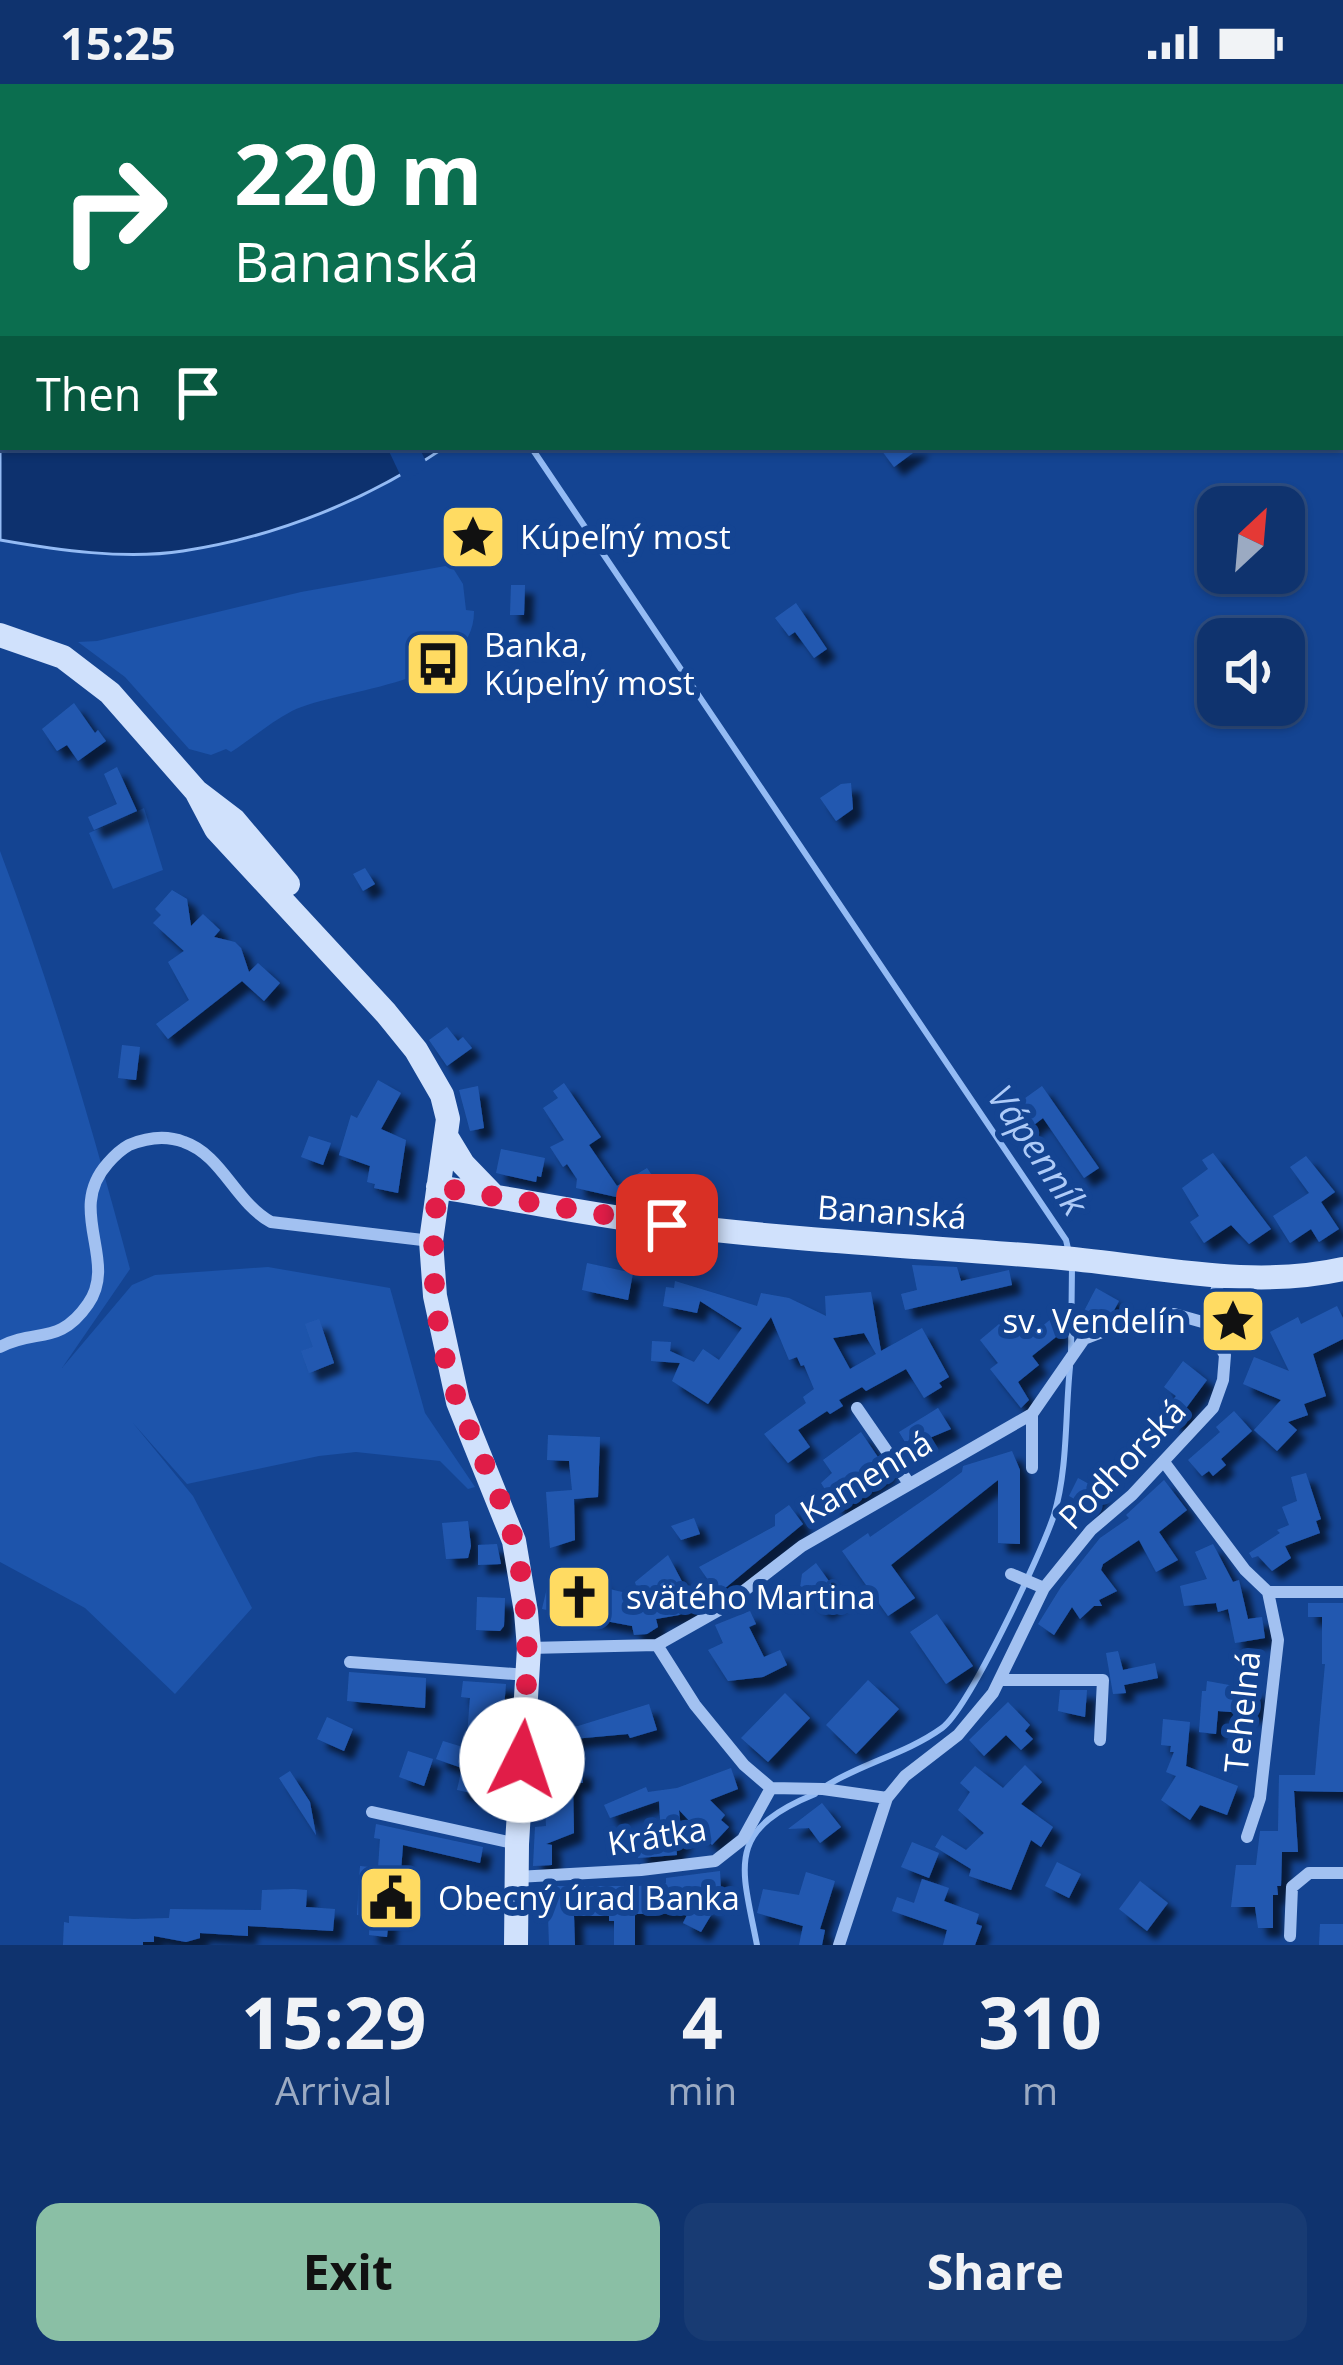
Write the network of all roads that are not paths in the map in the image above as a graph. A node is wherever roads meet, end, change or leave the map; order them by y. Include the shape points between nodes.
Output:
1 (0, 635) edge
2 (446, 1136) junction
3 (438, 1187) junction
4 (495, 1197) junction
5 (431, 1240) junction
6 (1343, 1269) edge
7 (1221, 1276) junction
8 (1206, 1323) junction
9 (0, 1347) edge
10 (857, 1408) dead end
11 (1031, 1414) junction
12 (1164, 1462) junction
13 (1032, 1468) dead end
14 (908, 1482) junction
15 (1011, 1574) dead end
16 (1038, 1585) junction
17 (1268, 1592) junction
18 (1343, 1592) edge
19 (657, 1646) junction
20 (529, 1648) junction
21 (350, 1662) dead end
22 (527, 1675) junction
23 (1002, 1681) junction
24 (1100, 1739) dead end
25 (771, 1788) junction
26 (887, 1798) junction
27 (372, 1812) dead end
28 (1247, 1837) dead end
29 (517, 1844) junction
30 (1343, 1874) edge
31 (516, 1877) junction
32 (1290, 1936) dead end
33 (516, 1945) edge
34 (839, 1945) edge

1 - 2 main road via 84,672 196,791 234,820 428,1067 442,1095
2 - 3 main road
2 - 4 main road
3 - 4 main road, Bananská
3 - 5 main road
4 - 7 main road, Bananská via 690,1228
5 - 9 street via 271,1222 250,1211 207,1154 181,1140 147,1138 122,1149 97,1175 88,1204 99,1268 92,1298 72,1324
5 - 20 main road via 447,1364 514,1540
6 - 7 main road, Bananská
7 - 8 street
8 - 11 street, Kamenná via 1174,1313 1084,1339
8 - 12 street, Podhorská via 1225,1355 1223,1380 1213,1408
10 - 14 street
11 - 13 street
11 - 14 street, Kamenná
12 - 16 street, Podhorská
12 - 17 street
14 - 19 street, Kamenná
15 - 16 street
16 - 23 street, Podhorská
17 - 18 street
17 - 28 street, Tehelná via 1278,1640 1260,1798
19 - 20 street, Kamenná
19 - 25 street via 695,1706
20 - 22 main road
21 - 22 street
22 - 29 main road
23 - 24 street via 1103,1680
23 - 26 street, Podhorská via 958,1735
25 - 26 street
25 - 31 street, Krátka via 743,1840 715,1861
26 - 34 street, Podhorská
27 - 29 street
29 - 31 main road
30 - 32 street via 1309,1873 1292,1886
31 - 33 main road

